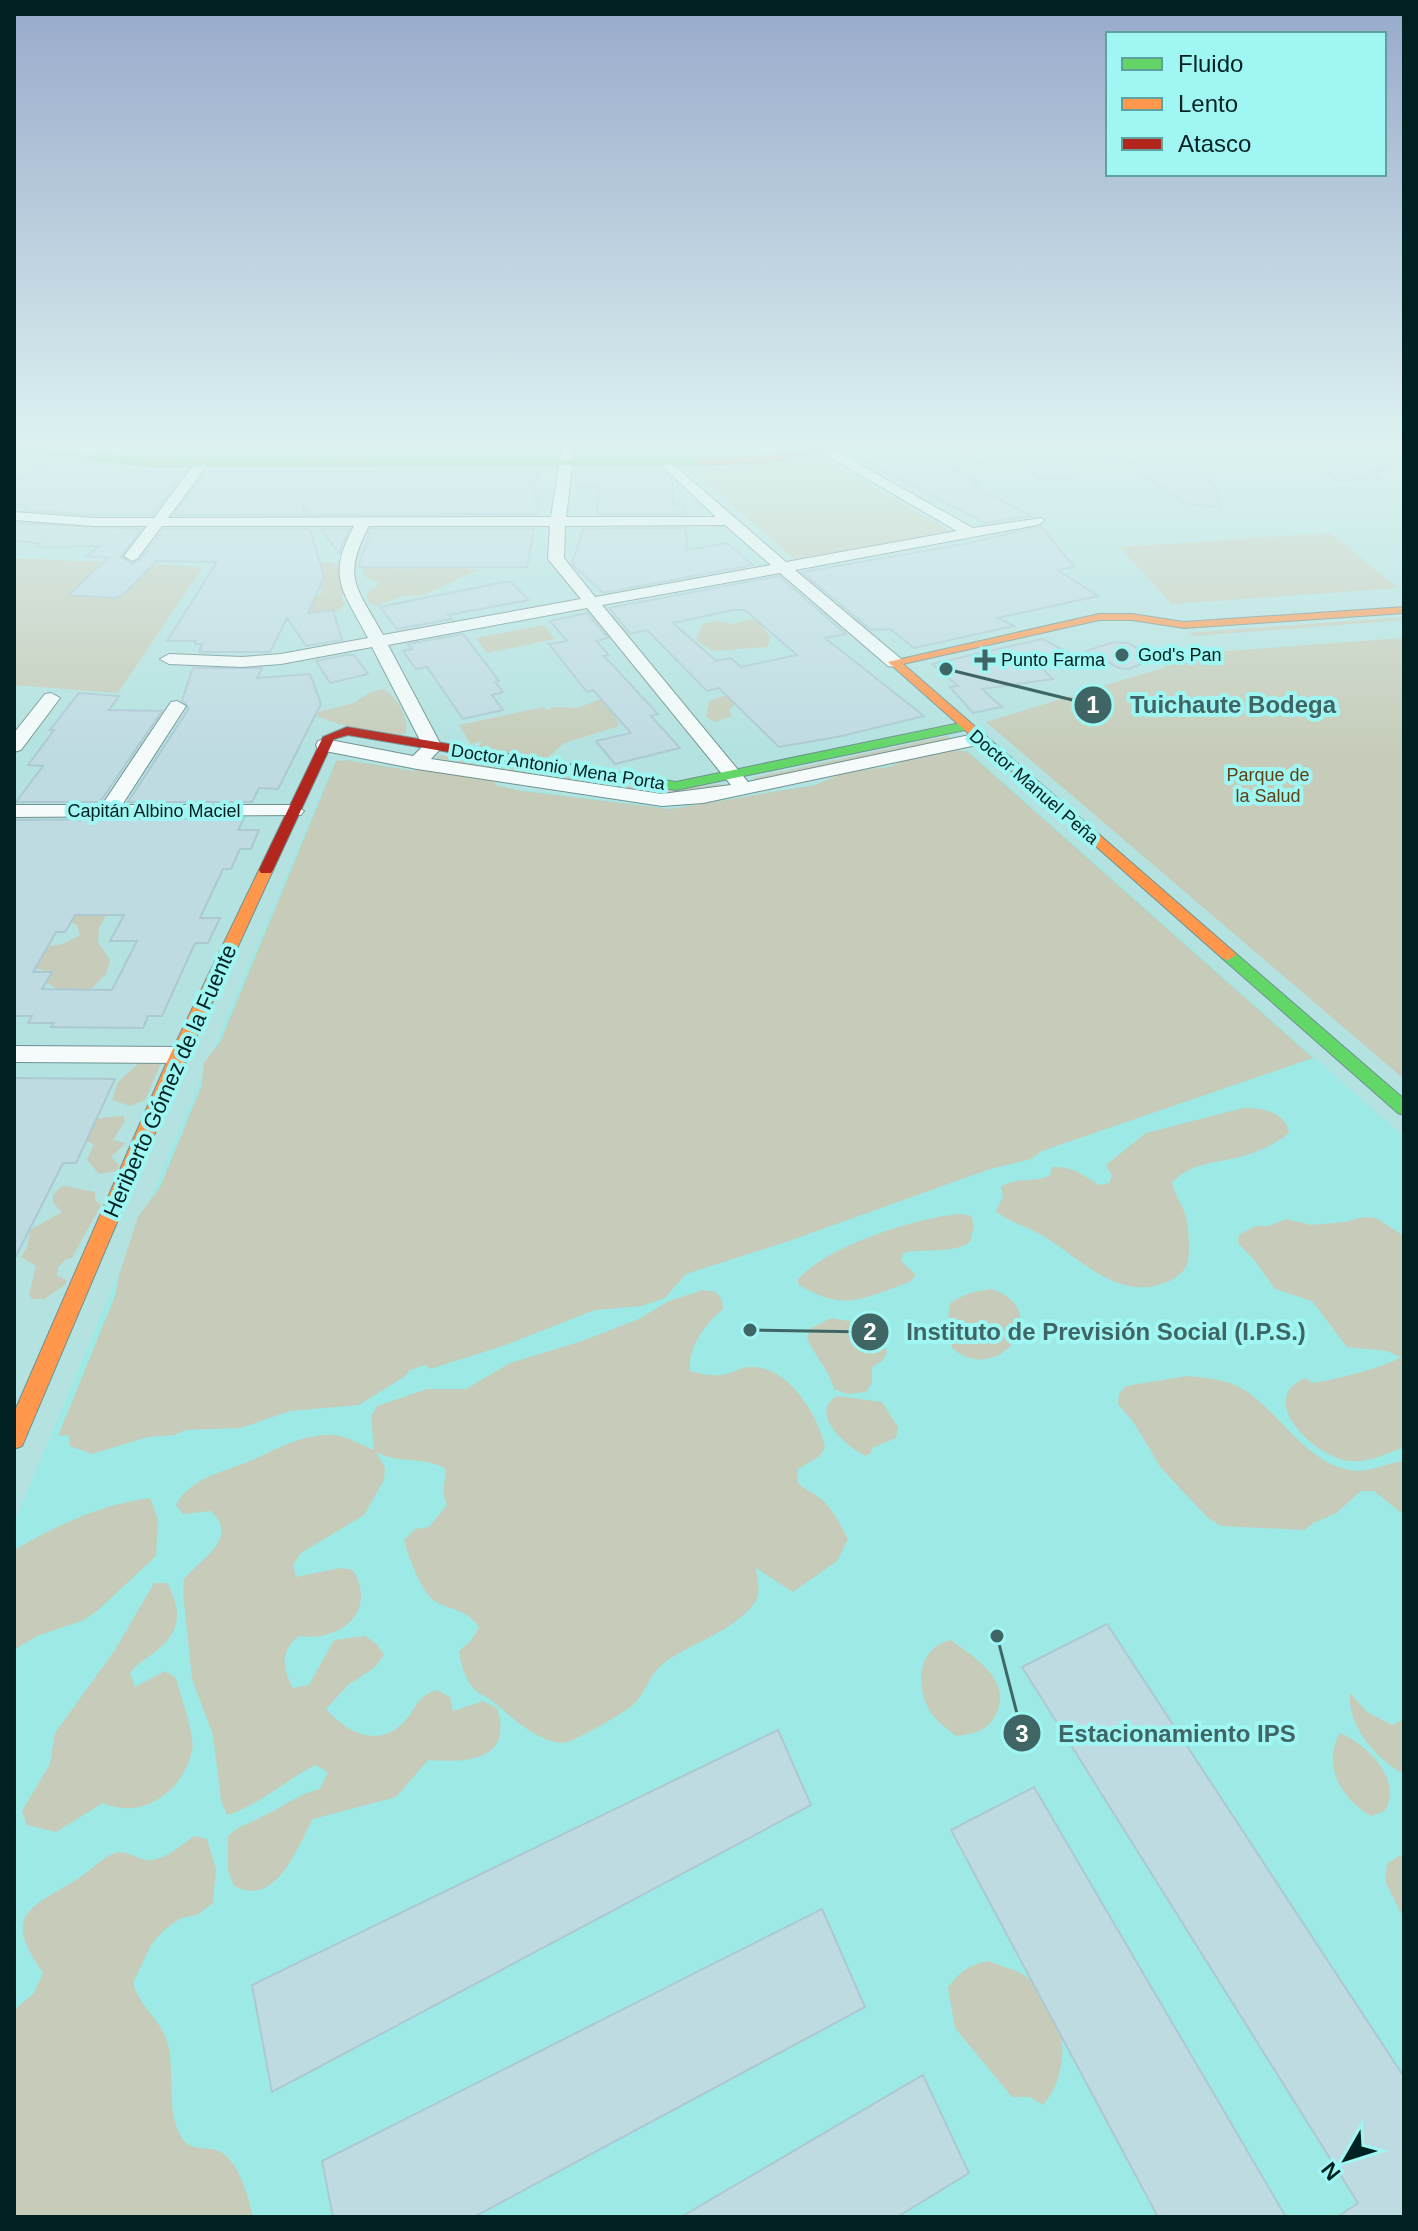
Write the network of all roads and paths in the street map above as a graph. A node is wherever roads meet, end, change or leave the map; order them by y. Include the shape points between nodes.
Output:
1 (140, 546) edge
2 (351, 546) edge
3 (557, 546) edge
4 (758, 546) edge
5 (898, 546) edge
6 (132, 556) dead end
7 (782, 567) junction
8 (589, 603) junction
9 (1404, 610) edge
10 (1132, 617) junction
11 (1404, 625) edge
12 (380, 643) junction
13 (169, 659) dead end
14 (894, 662) junction
15 (51, 698) dead end
16 (177, 706) dead end
17 (972, 733) junction
18 (332, 738) junction
19 (14, 746) edge
20 (433, 747) junction
21 (417, 763) junction
22 (738, 782) junction
23 (14, 811) edge
24 (108, 811) junction
25 (294, 811) junction
26 (14, 1054) edge
27 (179, 1055) junction
28 (1404, 1109) edge
29 (14, 1439) edge

1 - 6 street
2 - 12 street via 345,579
3 - 8 street via 556,559
4 - 7 street, Doctor Manuel Peña
5 - 7 street
7 - 8 street
7 - 14 street, Doctor Manuel Peña
8 - 12 street
8 - 22 street
9 - 10 street via 1184,625
10 - 11 street via 1204,639
10 - 14 street via 1085,618
12 - 13 street via 242,662
12 - 20 street
14 - 17 street, Doctor Manuel Peña
15 - 19 street
16 - 24 street
17 - 22 street
17 - 28 street, Doctor Manuel Peña
18 - 20 street, Doctor Antonio Mena Porta
18 - 21 street
18 - 25 street, Heriberto Gómez de la Fuente
20 - 21 street
20 - 22 street, Doctor Antonio Mena Porta via 659,786
21 - 22 street via 653,800 703,797
23 - 24 street, Capitán Albino Maciel
24 - 25 street, Capitán Albino Maciel
25 - 27 street, Heriberto Gómez de la Fuente
26 - 27 street
27 - 29 street, Heriberto Gómez de la Fuente

